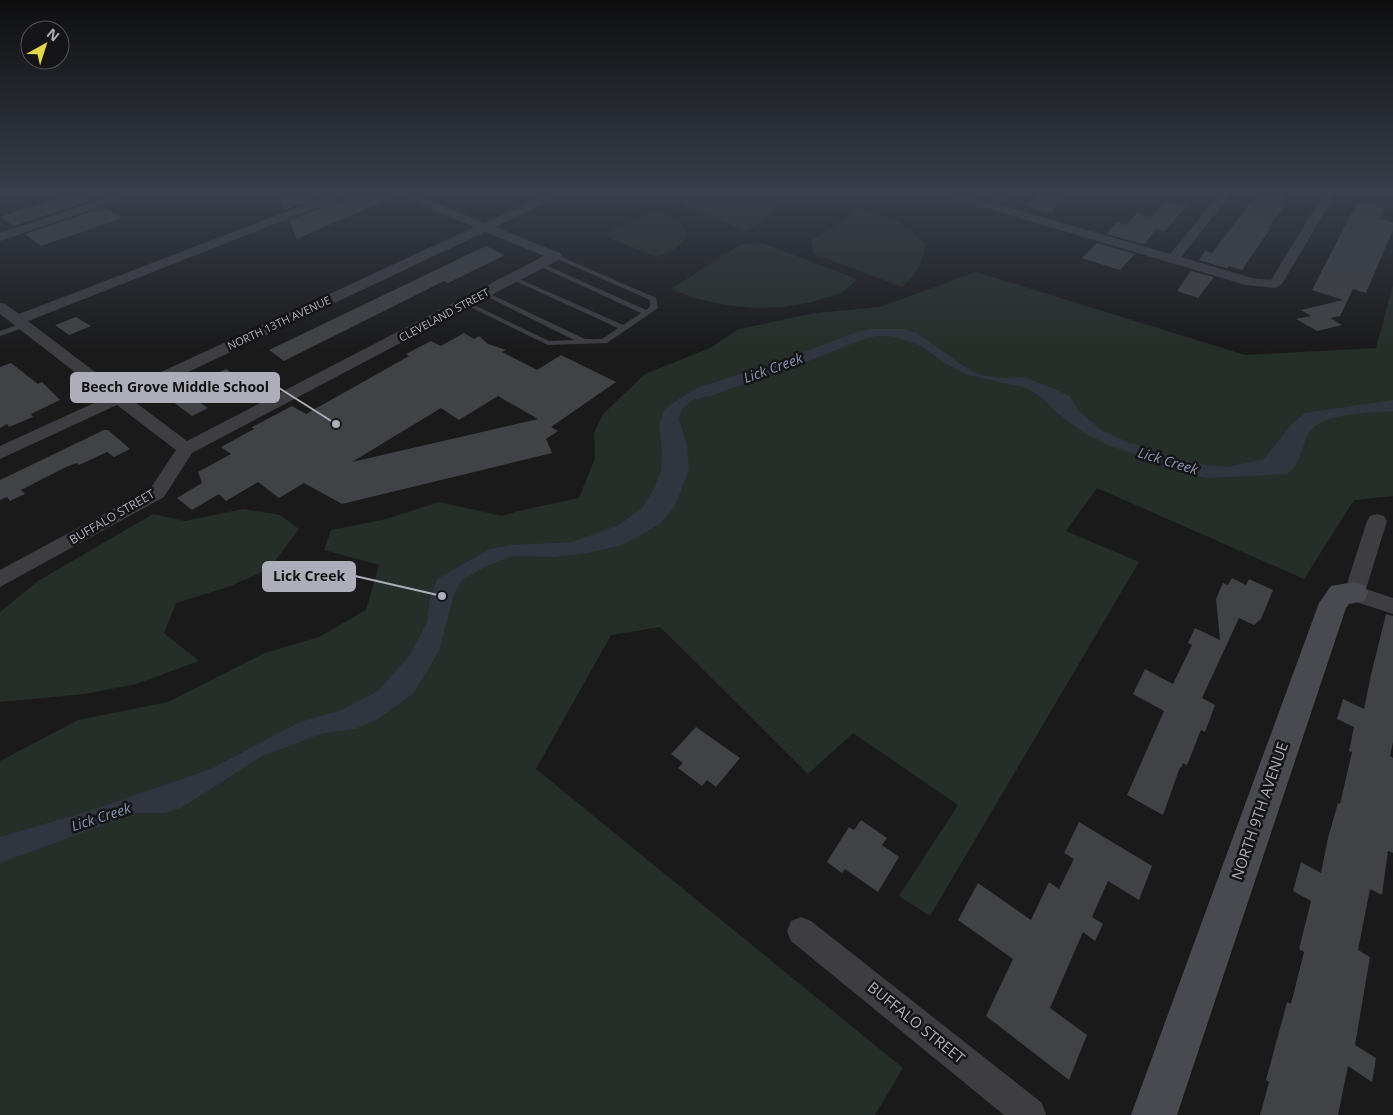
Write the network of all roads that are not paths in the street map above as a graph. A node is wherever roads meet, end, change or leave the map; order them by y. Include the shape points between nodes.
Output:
1 (215, 245) edge
2 (445, 245) edge
3 (528, 245) edge
4 (1125, 245) edge
5 (1184, 245) edge
6 (1299, 245) edge
7 (555, 256) junction
8 (1173, 259) junction
9 (539, 264) junction
10 (512, 278) junction
11 (484, 293) junction
12 (466, 303) junction
13 (0, 307) edge
14 (647, 313) junction
15 (20, 323) junction
16 (624, 328) junction
17 (0, 330) edge
18 (0, 334) edge
19 (585, 342) junction
20 (119, 397) junction
21 (186, 449) junction
22 (0, 453) edge
23 (1377, 521) dead end
24 (0, 579) edge
25 (1354, 593) junction
26 (1393, 606) edge
27 (801, 930) dead end
28 (1030, 1115) edge
29 (1154, 1115) edge

1 - 15 street
2 - 20 street, NORTH 13TH AVENUE
3 - 7 street
4 - 8 street
5 - 8 street
6 - 8 street via 1275,284 1251,282
7 - 9 street, CLEVELAND STREET
7 - 14 lane via 654,299 654,308
9 - 10 street, CLEVELAND STREET
9 - 14 lane
10 - 11 street, CLEVELAND STREET
10 - 16 lane
11 - 12 street, CLEVELAND STREET
11 - 19 lane
12 - 19 lane via 548,343
12 - 21 street, CLEVELAND STREET
13 - 15 street
14 - 16 lane
15 - 17 lane
15 - 18 lane
15 - 20 street
16 - 19 lane via 604,341
20 - 21 street
20 - 22 street, NORTH 13TH AVENUE
21 - 24 street, BUFFALO STREET via 157,493
23 - 25 street
25 - 26 street
25 - 29 street, NORTH 9TH AVENUE via 1341,594 1332,603
27 - 28 street, BUFFALO STREET

